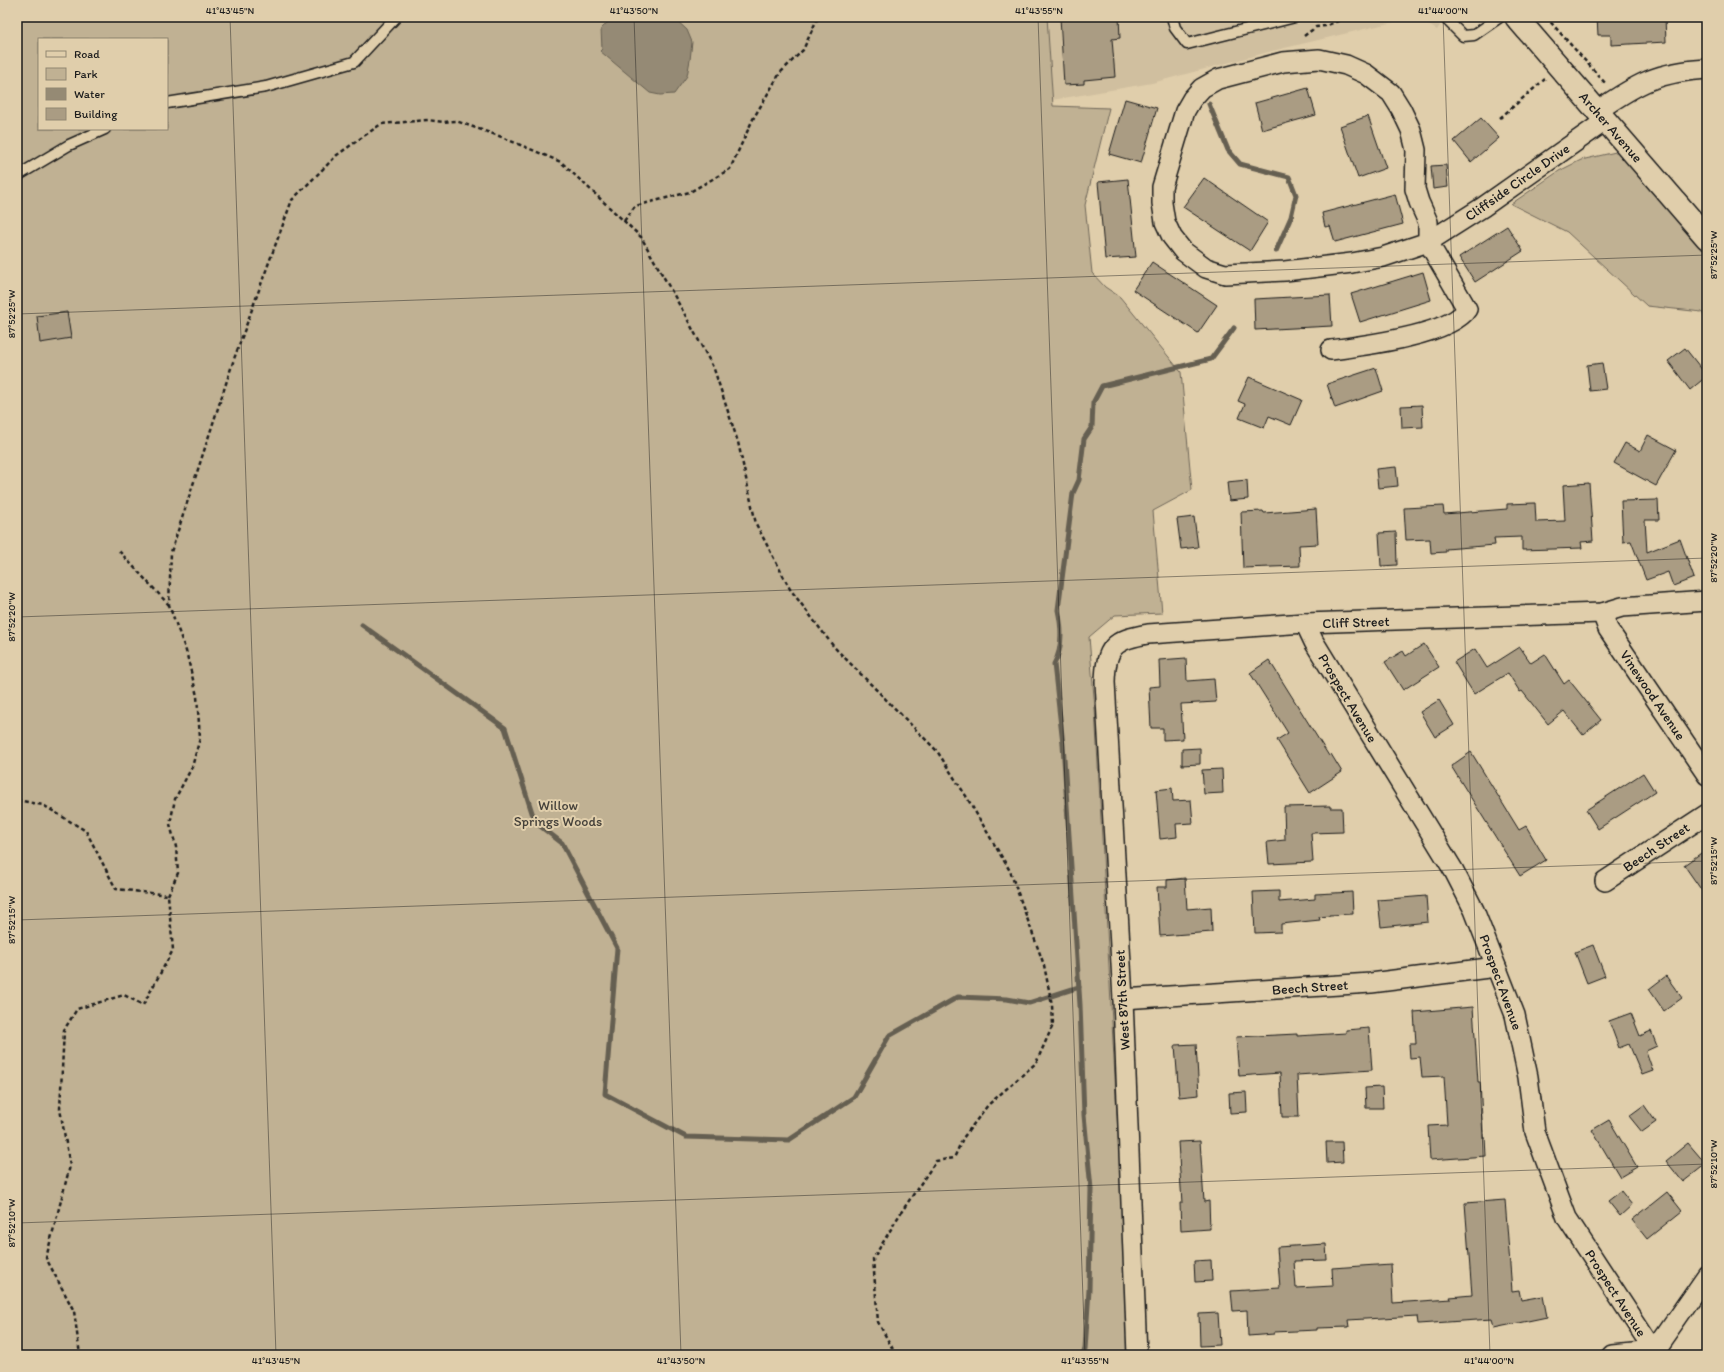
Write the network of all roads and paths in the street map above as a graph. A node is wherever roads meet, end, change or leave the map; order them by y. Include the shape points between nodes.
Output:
1 (396, 17) edge
2 (818, 17) edge
3 (1172, 17) edge
4 (1295, 17) edge
5 (1367, 17) edge
6 (1444, 17) edge
7 (1500, 17) edge
8 (1516, 17) edge
9 (1546, 17) edge
10 (1304, 36) dead end
11 (1707, 69) edge
12 (1549, 76) dead end
13 (1607, 86) dead end
14 (168, 103) edge
15 (1601, 116) junction
16 (1500, 118) dead end
17 (103, 130) edge
18 (17, 176) edge
19 (624, 221) junction
20 (1707, 238) edge
21 (1428, 242) junction
22 (1331, 350) dead end
23 (119, 551) dead end
24 (1707, 601) edge
25 (169, 605) junction
26 (1602, 613) junction
27 (1305, 623) junction
28 (1113, 646) joint
29 (1707, 775) edge
30 (17, 800) edge
31 (1707, 814) edge
32 (1605, 881) dead end
33 (168, 895) junction
34 (1496, 967) junction
35 (1123, 999) junction
36 (1707, 1275) edge
37 (1655, 1353) edge
38 (80, 1355) edge
39 (896, 1355) edge
40 (1137, 1355) edge
41 (1612, 1355) edge

1 - 14 lane via 354,62 266,87
2 - 19 path via 803,50 780,73 752,119 730,168 690,192 635,206
3 - 4 lane via 1175,28 1187,44
5 - 10 path via 1343,19 1316,27
6 - 7 lane via 1463,36 1474,35
8 - 15 main road, Archer Avenue
9 - 13 path
11 - 15 street, Cliffside Circle Drive via 1678,71 1631,88
12 - 16 path
15 - 20 main road, Archer Avenue
15 - 21 street, Cliffside Circle Drive via 1483,206
17 - 18 lane via 69,145
19 - 25 path via 561,162 456,121 428,120 381,124 337,155 292,200 234,359 171,552
19 - 39 path via 641,237 714,369 738,442 756,524 790,589 834,647 937,751 1010,872 1044,965 1053,1025 1036,1063 988,1105 963,1138 954,1158 936,1161 873,1259 878,1322
21 - 21 street, Cliffside Circle Drive via 1383,257 1285,272 1225,274 1206,268 1183,251 1172,237 1165,222 1162,203 1166,171 1185,111 1192,98 1202,88 1218,79 1283,62 1319,59 1346,65 1366,74 1391,93 1411,130 1416,150 1415,189 1428,222
21 - 22 street via 1467,309 1462,316 1419,334 1380,344
23 - 25 path
24 - 26 street, Cliff Street via 1622,607
25 - 33 path via 186,651 197,696 200,738 192,767 175,799 170,824 176,846 178,873
26 - 27 street, Cliff Street
26 - 29 street, Vinewood Avenue via 1608,629
27 - 28 street, Cliff Street via 1148,634 1131,637
27 - 34 street, Prospect Avenue via 1314,642 1454,871 1474,910
28 - 35 street, West 87th Street via 1108,654 1105,682
30 - 33 path via 43,805 86,831 116,889
31 - 32 street, Beech Street
33 - 38 path via 173,950 143,1005 124,995 77,1009 64,1030 60,1109 70,1166 46,1258 74,1311
34 - 35 street, Beech Street via 1371,983
34 - 37 street, Prospect Avenue via 1516,1015 1535,1132 1566,1218
35 - 40 street, West 87th Street
36 - 37 street
37 - 41 street

